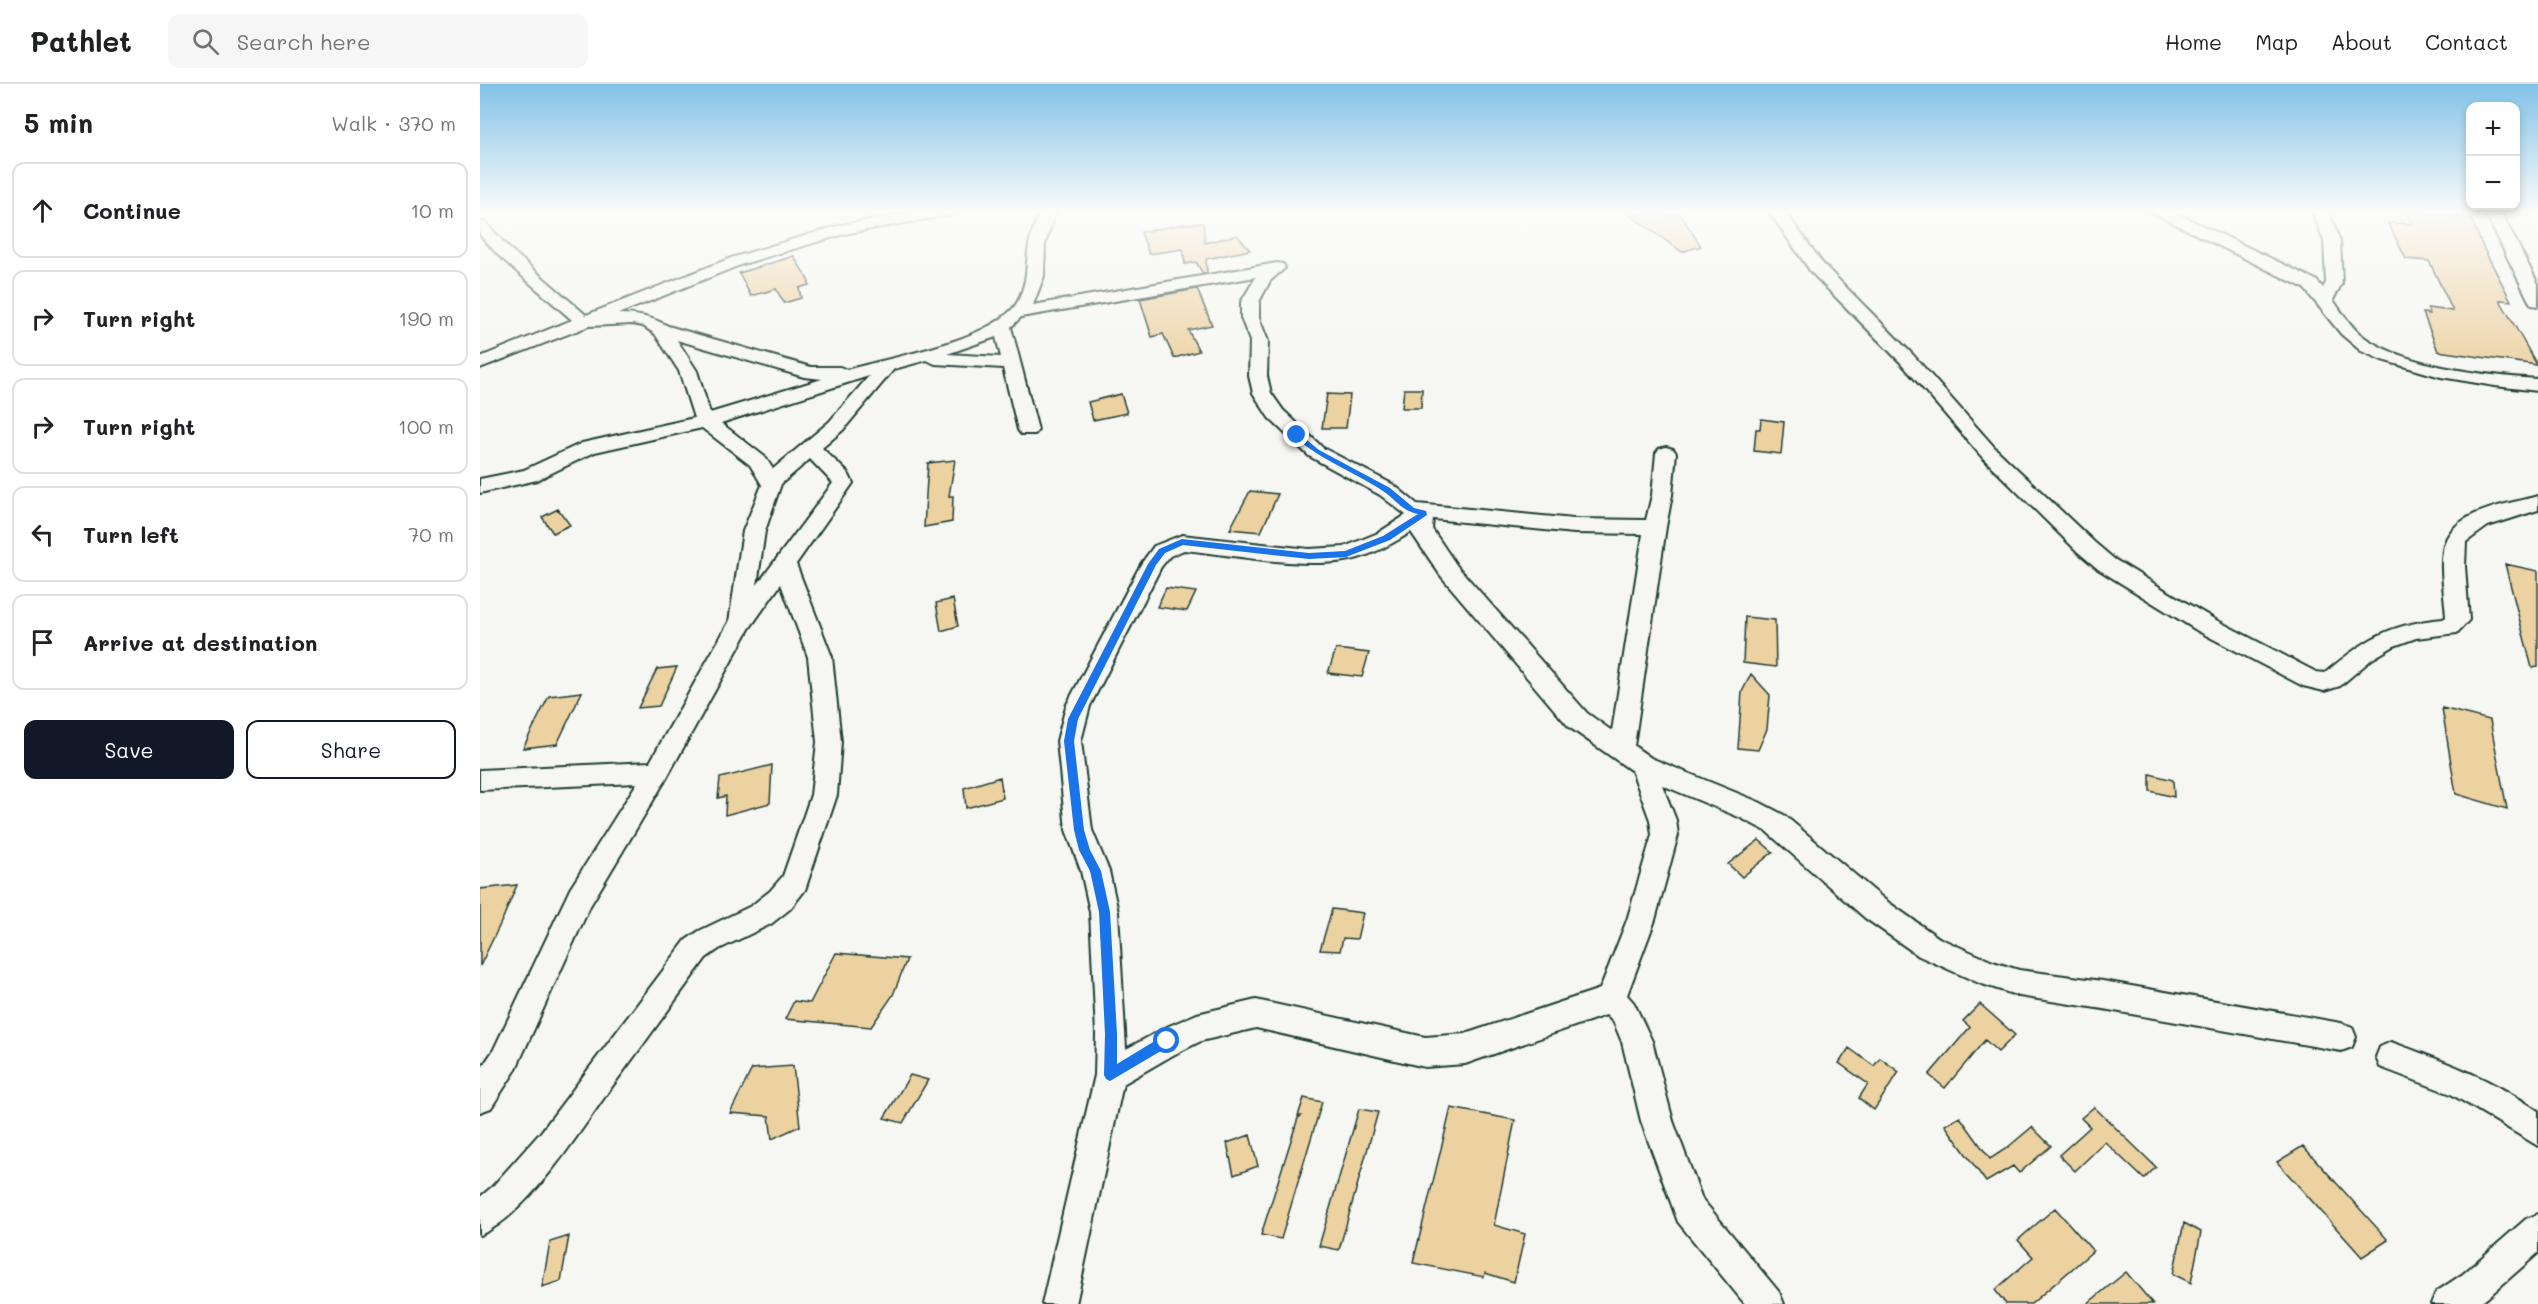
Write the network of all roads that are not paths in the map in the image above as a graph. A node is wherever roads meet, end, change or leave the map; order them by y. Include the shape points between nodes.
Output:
1 (521, 267) edge
2 (722, 267) edge
3 (1036, 267) edge
4 (1816, 267) edge
5 (2278, 267) edge
6 (2333, 267) edge
7 (2521, 267) edge
8 (2325, 300) junction
9 (2538, 301) edge
10 (1009, 320) junction
11 (583, 321) junction
12 (662, 330) junction
13 (912, 358) junction
14 (480, 363) edge
15 (1011, 363) junction
16 (886, 367) junction
17 (858, 373) junction
18 (2538, 385) edge
19 (706, 421) junction
20 (1028, 430) dead end
21 (810, 448) junction
22 (1666, 453) dead end
23 (772, 481) junction
24 (480, 486) edge
25 (2538, 503) edge
26 (1423, 514) junction
27 (1655, 527) junction
28 (784, 562) junction
29 (740, 624) junction
30 (1632, 758) junction
31 (657, 772) junction
32 (480, 780) edge
33 (1611, 999) junction
34 (2341, 1037) dead end
35 (2391, 1057) dead end
36 (1110, 1075) junction
37 (480, 1097) edge
38 (2538, 1130) edge
39 (480, 1218) edge
40 (2538, 1232) edge
41 (1059, 1304) edge
42 (1767, 1304) edge
43 (2448, 1304) edge

1 - 11 street
2 - 11 street
3 - 10 street via 1025,304
4 - 25 street via 1907,359 1989,453 2106,564 2206,625 2311,680 2332,680 2386,640 2414,630 2449,627 2458,620 2455,543 2463,531 2477,522
5 - 8 street via 2310,284
6 - 8 street via 2334,283
7 - 9 street
8 - 18 street via 2352,336 2378,353 2443,370
10 - 13 street via 957,346
10 - 15 street
10 - 26 street via 1277,268 1263,278 1250,302 1250,318 1259,341 1258,376 1262,393 1276,414 1316,452
11 - 12 street via 632,319
11 - 14 street
12 - 17 street via 810,373
12 - 19 street via 688,371
13 - 15 street
13 - 16 street
15 - 20 street
16 - 17 street
16 - 21 street via 836,426
17 - 19 street
19 - 23 street via 758,461
19 - 24 street via 607,442 530,476
21 - 23 street
21 - 28 street via 843,483
22 - 27 street
23 - 29 street via 754,531
26 - 27 street via 1574,526
26 - 30 street via 1421,530 1449,571 1578,720
26 - 36 street via 1386,538 1346,554 1309,556 1182,542 1162,551 1152,564 1078,706 1069,741 1079,830 1095,871 1104,912
27 - 30 street
28 - 29 street
28 - 39 street via 820,657 830,742 824,795 795,882 761,915 696,949 552,1143 504,1199
29 - 31 street
30 - 33 street via 1663,820 1665,835 1641,920
30 - 34 street via 1775,823 1875,909 1929,947 1989,974 2019,983
31 - 32 street
31 - 37 street via 580,898 504,1061
33 - 36 street via 1466,1049 1445,1052 1425,1052 1256,1014 1229,1017 1174,1037
33 - 42 street via 1624,1013 1637,1041 1657,1121 1690,1210
35 - 38 street via 2460,1082
36 - 41 street
40 - 43 street

